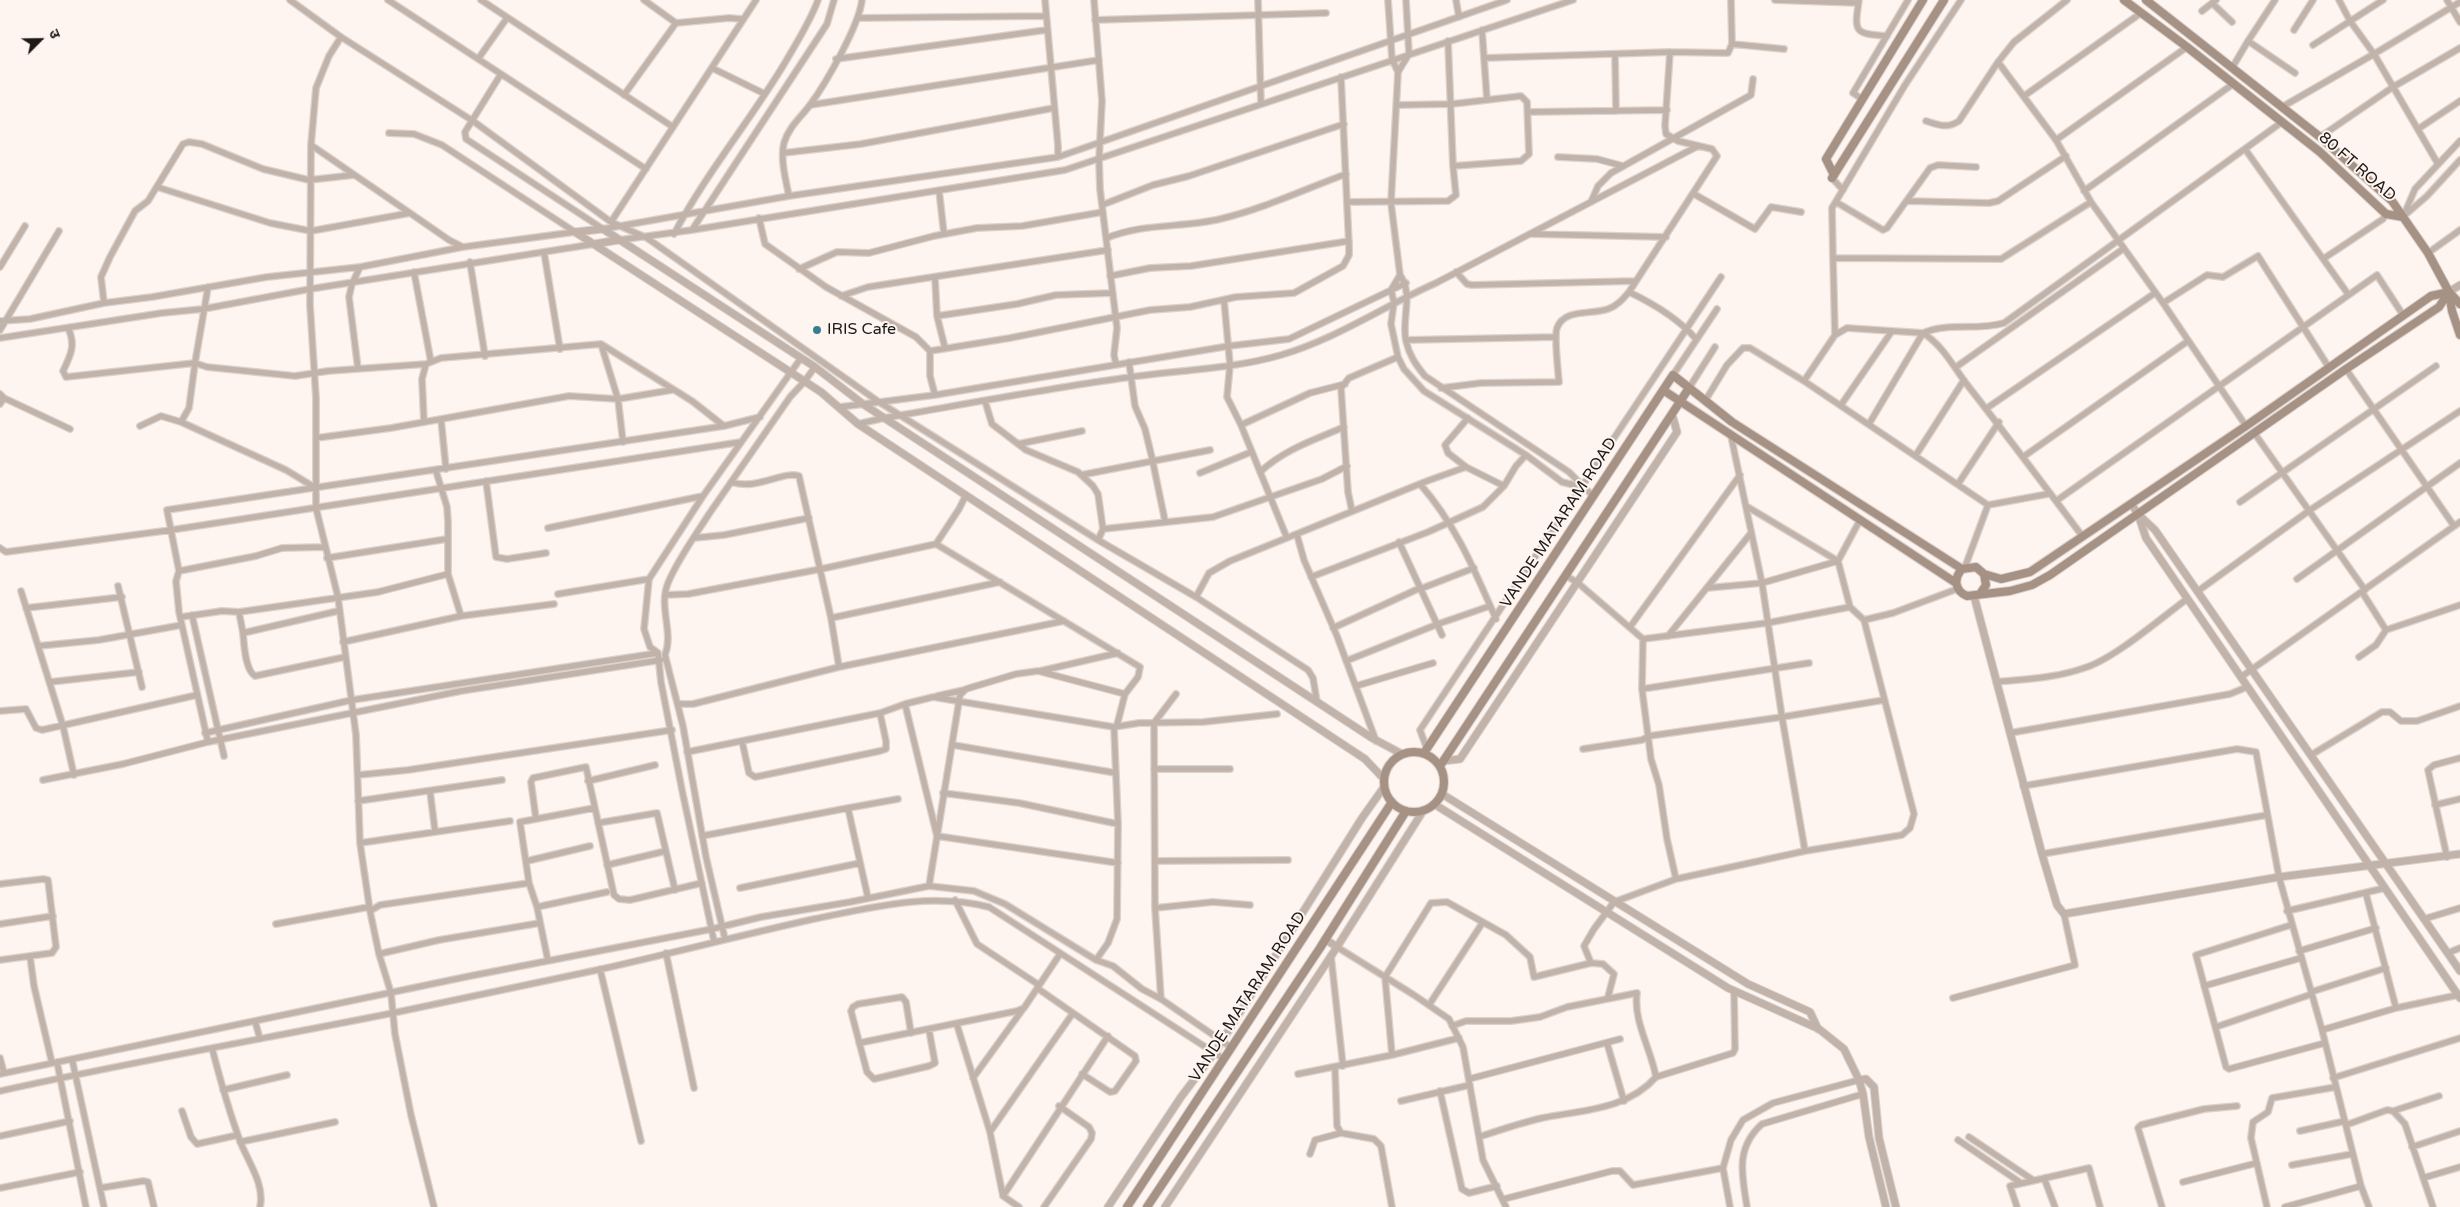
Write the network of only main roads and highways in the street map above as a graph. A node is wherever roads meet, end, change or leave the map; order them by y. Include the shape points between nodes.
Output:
1 (1923, 0) edge
2 (1944, 0) edge
3 (2124, 0) edge
4 (2146, 0) edge
5 (2403, 217) junction
6 (2449, 292) junction
7 (2460, 304) edge
8 (2460, 335) edge
9 (1689, 388) junction
10 (1663, 390) junction
11 (1679, 402) junction
12 (1964, 568) junction
13 (1984, 574) junction
14 (1956, 586) junction
15 (1977, 595) junction
16 (1426, 751) junction
17 (1441, 763) junction
18 (1392, 802) junction
19 (1406, 811) junction
20 (1127, 1207) edge
21 (1148, 1207) edge

1 - 2 main road via 1826,159 1833,177
3 - 5 main road, 80 FT ROAD via 2320,152 2386,214
4 - 5 main road, 80 FT ROAD via 2320,136 2392,201
5 - 6 main road
6 - 7 main road
6 - 8 main road
6 - 13 main road via 2430,296 2132,505 2030,572 2001,579
6 - 15 main road via 2439,307 2346,368 2050,575 2032,585
9 - 10 main road, VANDE MATARAM ROAD via 1673,375
9 - 11 main road, VANDE MATARAM ROAD
9 - 12 main road via 1732,422
10 - 11 main road
10 - 16 main road, VANDE MATARAM ROAD
11 - 14 main road
11 - 17 main road, VANDE MATARAM ROAD
12 - 13 main road via 1976,567
12 - 14 main road via 1956,576
13 - 15 main road via 1986,585
14 - 15 main road via 1967,596
16 - 17 main road
16 - 18 main road via 1402,754 1390,764 1384,783
17 - 19 main road via 1444,774 1442,794 1423,811
18 - 19 main road
18 - 20 main road, VANDE MATARAM ROAD
19 - 21 main road, VANDE MATARAM ROAD

